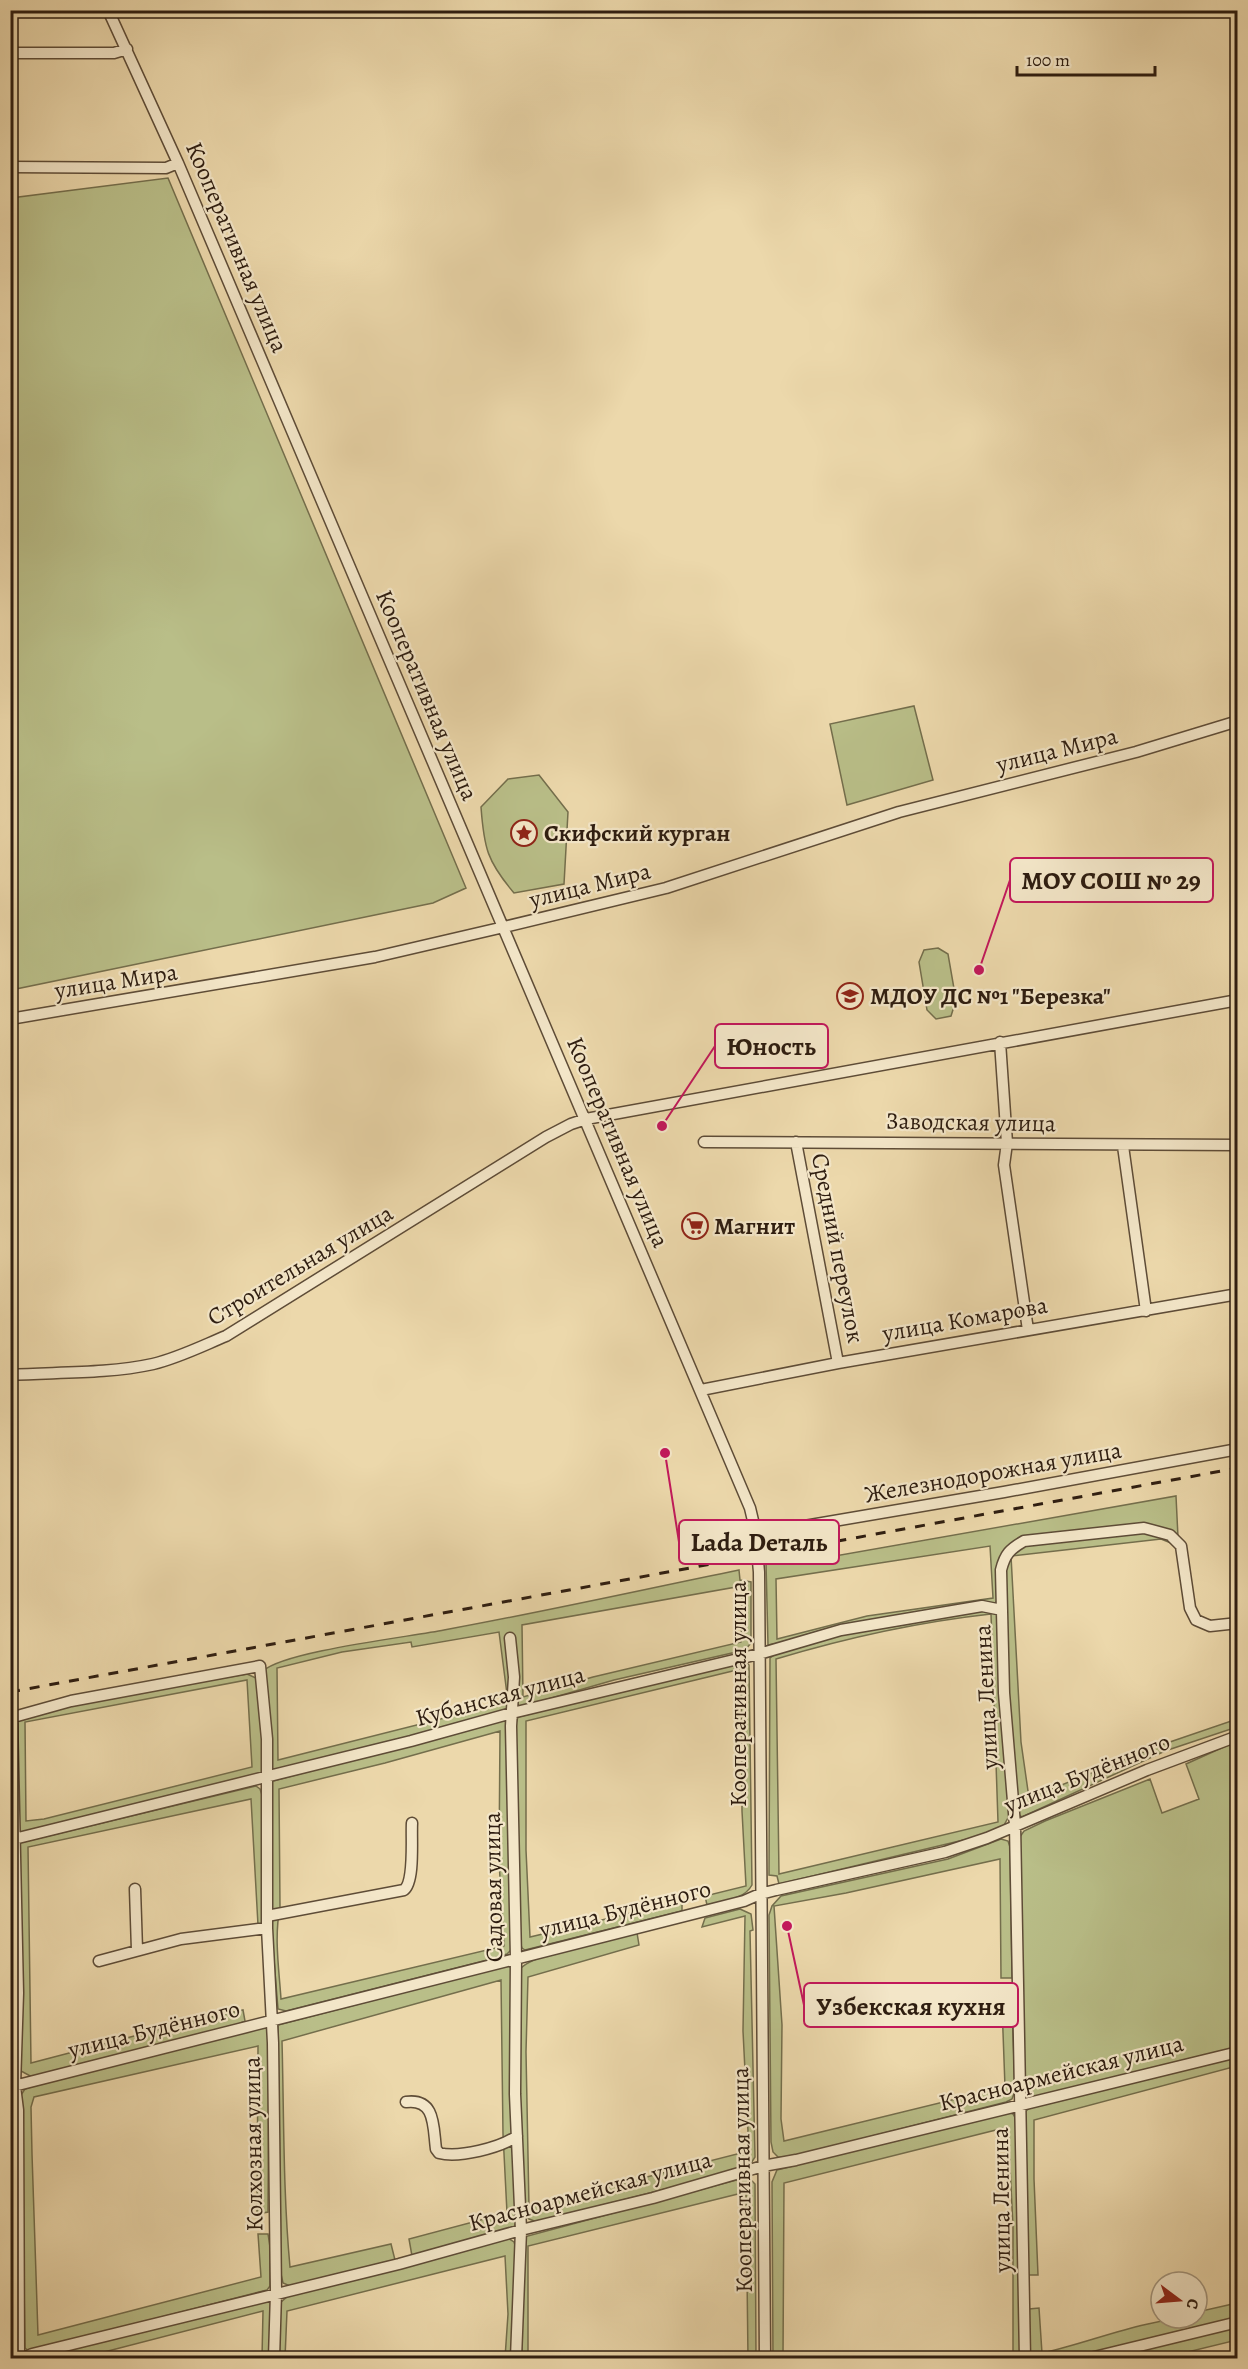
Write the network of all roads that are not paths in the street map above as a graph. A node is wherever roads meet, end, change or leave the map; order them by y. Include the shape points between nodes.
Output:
1 (108, 10) edge
2 (127, 49) junction
3 (10, 53) edge
4 (178, 163) junction
5 (10, 167) edge
6 (1238, 721) edge
7 (504, 927) junction
8 (1238, 1000) edge
9 (10, 1019) edge
10 (1000, 1042) junction
11 (586, 1119) junction
12 (704, 1142) dead end
13 (796, 1142) junction
14 (1007, 1143) junction
15 (1238, 1145) edge
16 (1123, 1146) junction
17 (1238, 1294) edge
18 (1146, 1311) junction
19 (1028, 1330) junction
20 (838, 1363) junction
21 (10, 1375) edge
22 (701, 1390) junction
23 (1238, 1449) edge
24 (755, 1529) junction
25 (1002, 1610) junction
26 (1238, 1623) edge
27 (510, 1638) dead end
28 (759, 1654) junction
29 (512, 1713) junction
30 (11, 1718) edge
31 (1238, 1736) edge
32 (267, 1777) junction
33 (412, 1823) dead end
34 (1015, 1825) junction
35 (13, 1839) edge
36 (135, 1889) dead end
37 (760, 1894) junction
38 (267, 1916) junction
39 (267, 1928) junction
40 (137, 1950) junction
41 (516, 1958) junction
42 (99, 1961) dead end
43 (271, 2021) junction
44 (1238, 2052) edge
45 (13, 2086) edge
46 (406, 2102) dead end
47 (1020, 2105) junction
48 (517, 2136) junction
49 (763, 2166) junction
50 (522, 2230) junction
51 (276, 2293) junction
52 (1238, 2322) edge
53 (19, 2358) edge
54 (24, 2358) edge
55 (273, 2358) edge
56 (516, 2358) edge
57 (765, 2358) edge
58 (1025, 2358) edge
59 (1090, 2358) edge

1 - 2 street, Кооперативная улица
2 - 3 street
2 - 4 street, Кооперативная улица
4 - 5 street via 166,168
4 - 7 street, Кооперативная улица
6 - 7 street, улица Мира via 1136,752 899,812 666,888
7 - 9 street, улица Мира via 365,959
7 - 11 street, Кооперативная улица
8 - 10 street, Строительная улица
10 - 11 street, Строительная улица
10 - 14 street
11 - 21 street, Строительная улица via 546,1137 226,1336 154,1364
11 - 22 street, Кооперативная улица
12 - 13 street, Заводская улица
13 - 14 street, Заводская улица
13 - 20 street, Средний переулок
14 - 16 street, Заводская улица
14 - 19 street via 1004,1164
15 - 16 street, Заводская улица
16 - 18 street
17 - 18 street, улица Комарова
18 - 19 street, улица Комарова
19 - 20 street, улица Комарова
20 - 22 street, улица Комарова
22 - 24 street, Кооперативная улица
23 - 24 street, Железнодорожная улица via 787,1529
24 - 28 street, Кооперативная улица
25 - 26 street via 1001,1570 1004,1556 1011,1548 1024,1541 1144,1528 1170,1535 1181,1546 1190,1608 1196,1620 1210,1626
25 - 28 street, Кубанская улица via 982,1606 841,1630
25 - 34 street, улица Ленина via 1004,1693
27 - 29 street, Садовая улица
28 - 29 street, Кубанская улица
28 - 37 street, Кооперативная улица
29 - 32 street, Кубанская улица
29 - 41 street, Садовая улица
30 - 32 street, Колхозная улица via 71,1701 260,1666
30 - 35 street
31 - 34 street, улица Будённого
32 - 35 street, Кубанская улица
32 - 38 street, Колхозная улица
33 - 38 street via 410,1877 404,1890
34 - 37 street, улица Будённого via 945,1852
34 - 47 street, улица Ленина
35 - 45 street via 18,1993
36 - 40 street
37 - 41 street, улица Будённого
37 - 49 street, Кооперативная улица
38 - 39 street, Колхозная улица
39 - 40 street via 181,1939
39 - 43 street, Колхозная улица
40 - 42 street
41 - 43 street, улица Будённого
41 - 48 street, Садовая улица
43 - 45 street, улица Будённого
43 - 51 street, Колхозная улица
44 - 47 street, Красноармейская улица
45 - 53 street via 18,2110
46 - 48 street via 415,2101 428,2109 439,2153 498,2146
47 - 49 street, Красноармейская улица
47 - 58 street, улица Ленина
48 - 50 street, Садовая улица
49 - 50 street, Красноармейская улица
49 - 57 street, Кооперативная улица
50 - 51 street, Красноармейская улица
50 - 56 street, Садовая улица
51 - 54 street, Красноармейская улица
51 - 55 street, Колхозная улица
52 - 59 street

